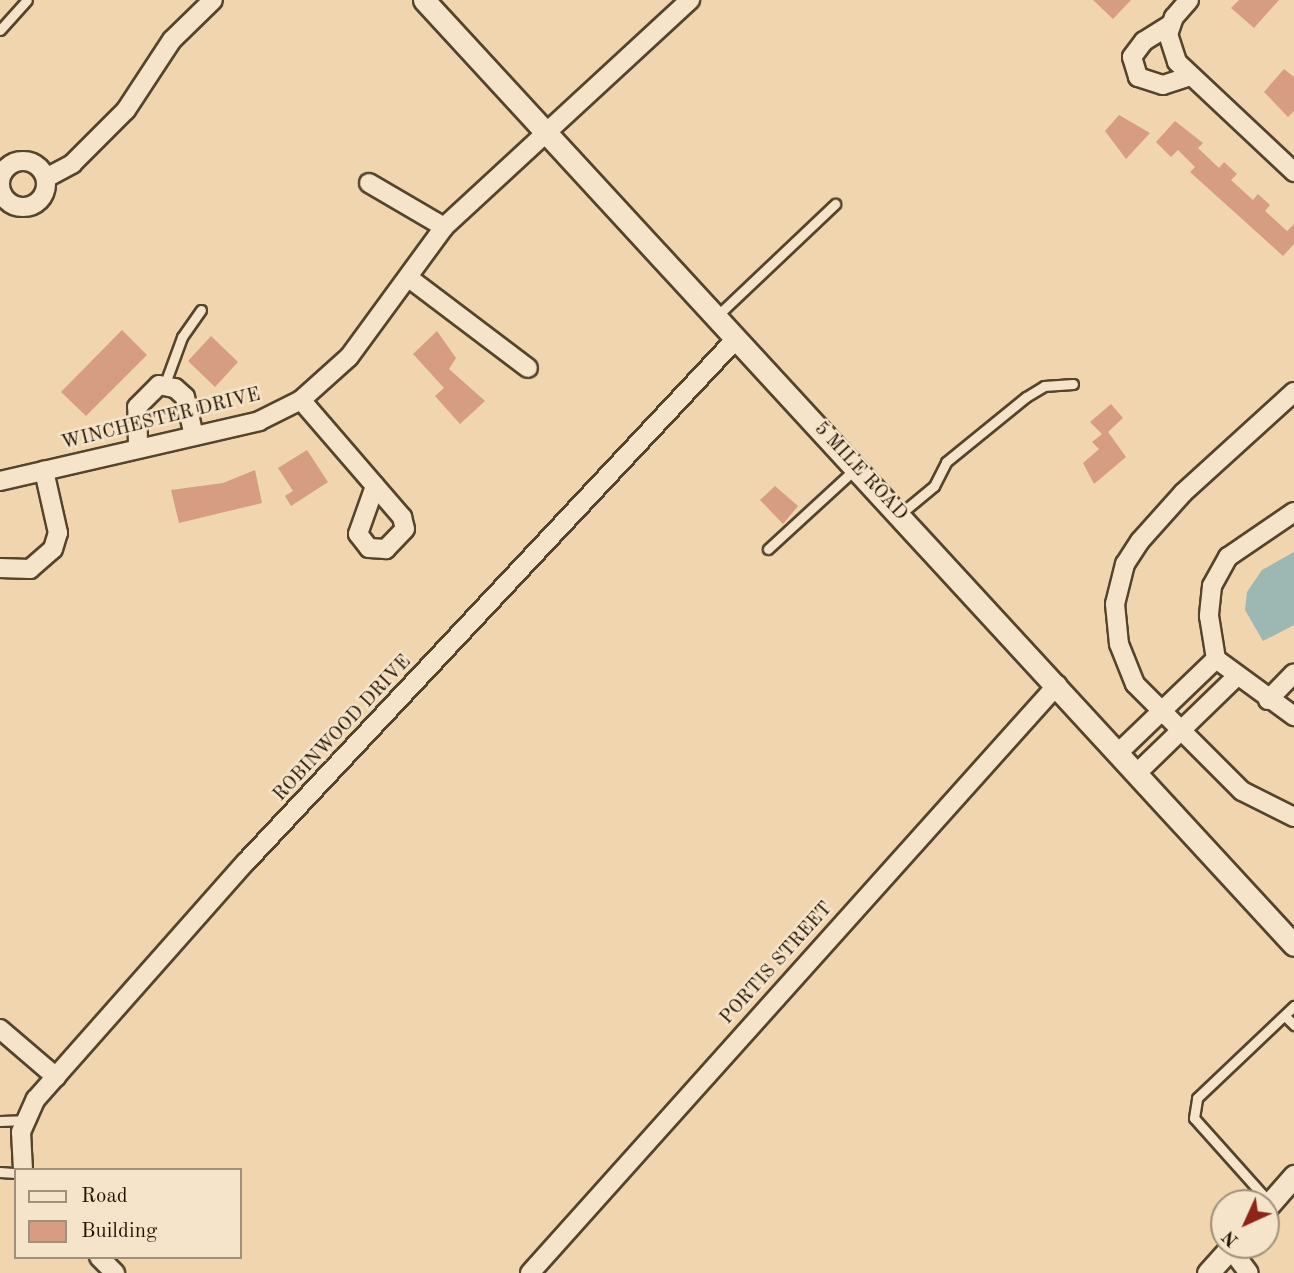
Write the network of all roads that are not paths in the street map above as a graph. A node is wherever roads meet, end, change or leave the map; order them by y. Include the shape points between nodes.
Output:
1 (27, 0) edge
2 (213, 0) edge
3 (424, 0) edge
4 (690, 0) edge
5 (1189, 0) edge
6 (1170, 25) junction
7 (0, 30) edge
8 (1191, 76) junction
9 (545, 134) junction
10 (1294, 172) edge
11 (46, 178) dead end
12 (369, 183) dead end
13 (835, 204) dead end
14 (444, 227) junction
15 (409, 278) junction
16 (201, 310) dead end
17 (717, 317) junction
18 (736, 339) junction
19 (528, 368) dead end
20 (1073, 384) dead end
21 (164, 386) junction
22 (1294, 392) edge
23 (301, 400) junction
24 (194, 436) junction
25 (138, 446) junction
26 (856, 468) junction
27 (44, 471) junction
28 (0, 481) edge
29 (375, 486) dead end
30 (1294, 512) edge
31 (899, 515) junction
32 (768, 549) dead end
33 (0, 568) edge
34 (1216, 659) junction
35 (1294, 673) edge
36 (1235, 678) junction
37 (1056, 685) junction
38 (1268, 700) junction
39 (1164, 711) junction
40 (1294, 716) edge
41 (1183, 730) junction
42 (1118, 753) junction
43 (1137, 773) junction
44 (1294, 817) edge
45 (1294, 945) edge
46 (1294, 1006) edge
47 (1285, 1016) junction
48 (1294, 1025) edge
49 (0, 1029) edge
50 (56, 1077) junction
51 (25, 1120) junction
52 (0, 1121) edge
53 (23, 1168) edge
54 (1294, 1176) edge
55 (1254, 1189) edge
56 (1280, 1192) edge
57 (101, 1259) edge
58 (1220, 1259) edge
59 (115, 1273) edge
60 (530, 1273) edge
61 (1208, 1273) edge

1 - 7 lane
2 - 11 street via 172,40 126,110 72,164
3 - 9 street, 5 MILE ROAD
4 - 9 street, WINCHESTER DRIVE
5 - 6 street
6 - 8 street via 1171,52
6 - 8 street via 1144,41 1132,57 1138,78 1163,85
8 - 10 street
9 - 14 street, WINCHESTER DRIVE
9 - 17 street, 5 MILE ROAD
12 - 14 street
13 - 17 lane
14 - 15 street, WINCHESTER DRIVE via 423,249
15 - 19 street
15 - 23 street, WINCHESTER DRIVE via 349,357
16 - 21 lane via 182,337
17 - 18 street, 5 MILE ROAD
18 - 26 street, 5 MILE ROAD
18 - 50 street, ROBINWOOD DRIVE via 246,862
20 - 31 lane via 1044,386 1026,397 946,462 934,486
21 - 24 street via 185,397
21 - 25 street via 145,394 136,407
22 - 39 street via 1183,493 1125,564 1115,604 1119,644 1135,684
23 - 24 street, WINCHESTER DRIVE via 259,421
23 - 29 street
24 - 25 street, WINCHESTER DRIVE
25 - 27 street, WINCHESTER DRIVE
26 - 31 street, 5 MILE ROAD
26 - 32 lane
27 - 28 street, WINCHESTER DRIVE
27 - 33 street via 58,533 52,549 30,569
30 - 34 street via 1243,543 1221,568 1209,603
31 - 37 street, 5 MILE ROAD
34 - 36 street
34 - 39 street
35 - 38 street
36 - 38 street
36 - 41 street
37 - 42 street, 5 MILE ROAD
37 - 60 street, PORTIS STREET
38 - 40 street
39 - 41 street
39 - 42 street
41 - 43 street
41 - 44 street via 1242,791
42 - 43 street, 5 MILE ROAD
43 - 45 street, 5 MILE ROAD
46 - 47 lane
47 - 48 lane
47 - 55 lane via 1198,1098 1194,1118
49 - 50 street
50 - 51 street, ROBINWOOD DRIVE
51 - 52 lane
51 - 53 street, ROBINWOOD DRIVE via 20,1148
54 - 56 street
57 - 59 street
58 - 61 street

